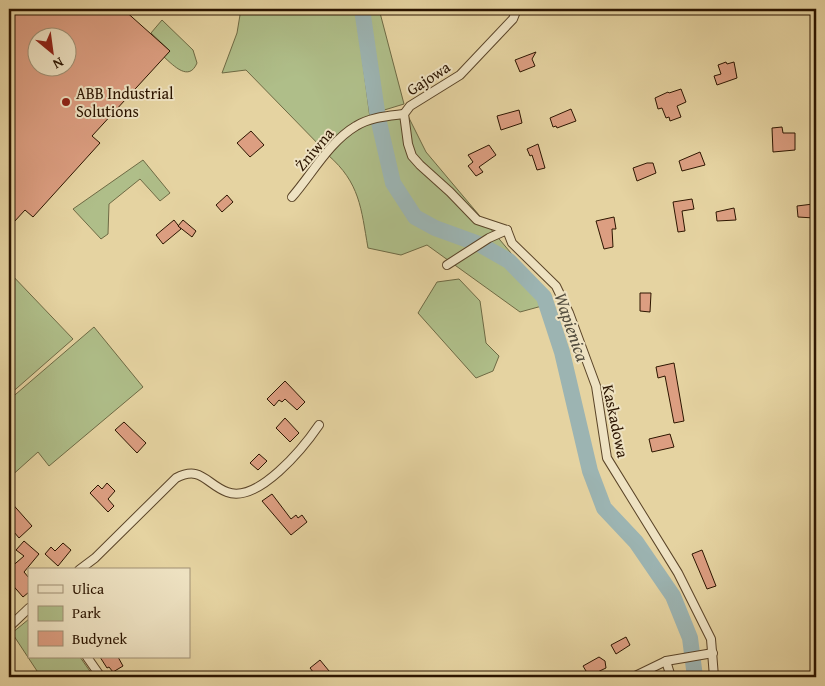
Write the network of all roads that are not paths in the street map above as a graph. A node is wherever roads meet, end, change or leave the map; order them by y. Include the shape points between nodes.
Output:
1 (517, 9) edge
2 (404, 114) junction
3 (292, 197) dead end
4 (507, 230) junction
5 (447, 265) dead end
6 (319, 425) dead end
7 (82, 568) edge
8 (28, 609) edge
9 (9, 627) edge
10 (713, 653) junction
11 (88, 658) edge
12 (666, 660) junction
13 (101, 677) edge
14 (633, 677) edge
15 (671, 677) edge
16 (714, 677) edge

1 - 2 street, Gajowa via 513,19 460,75 410,106
2 - 3 street, Żniwna via 362,123 342,136
2 - 4 street, Gajowa via 408,144 420,166 476,220
4 - 5 street via 488,238
4 - 10 street, Kaskadowa via 512,242 556,286 596,386 608,458 678,574 711,639
6 - 7 street via 306,444 276,473 256,489 243,494 228,493 197,472 176,478
8 - 9 street
10 - 12 street
10 - 16 street, Kaskadowa
11 - 13 street
12 - 14 street
12 - 15 street

